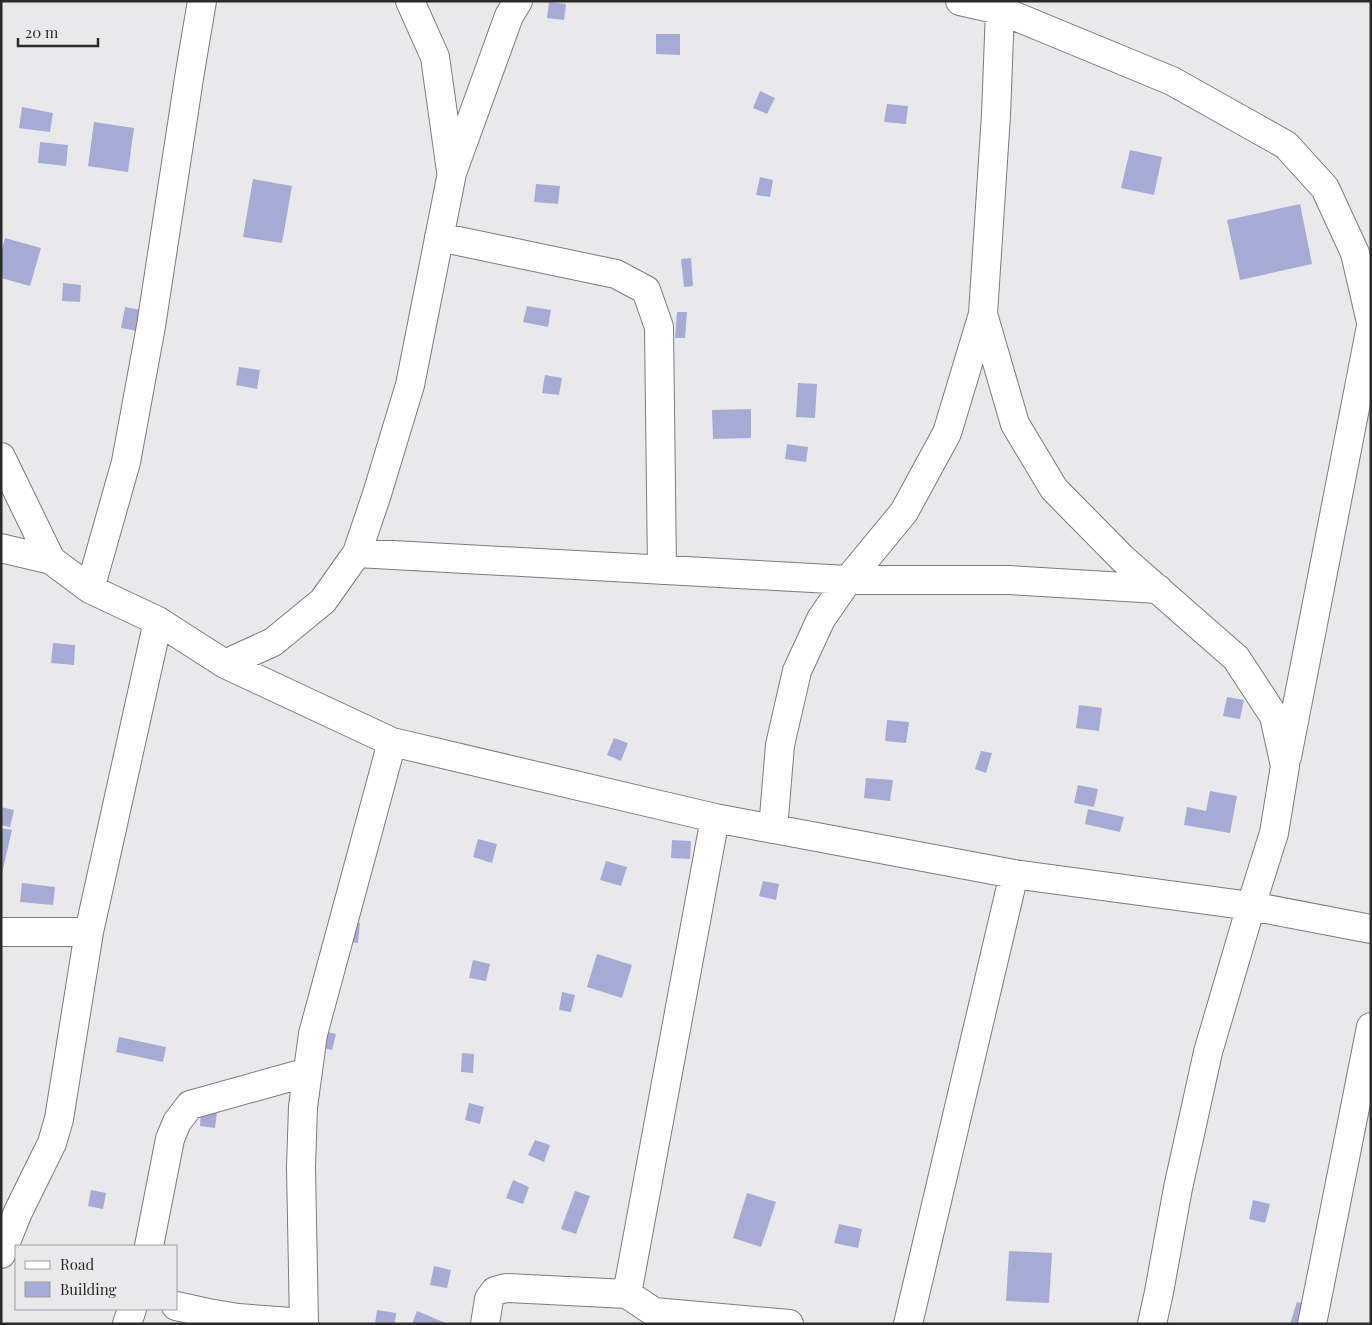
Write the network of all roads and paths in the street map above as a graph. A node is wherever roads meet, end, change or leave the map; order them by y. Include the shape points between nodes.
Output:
1 (202, 1) edge
2 (410, 1) edge
3 (518, 1) edge
4 (960, 1) edge
5 (1000, 6) edge
6 (452, 173) junction
7 (439, 237) junction
8 (983, 314) junction
9 (1371, 322) edge
10 (1371, 326) edge
11 (1359, 388) junction
12 (1371, 421) edge
13 (1, 457) edge
14 (1, 548) edge
15 (357, 553) junction
16 (51, 560) junction
17 (662, 570) junction
18 (848, 580) junction
19 (90, 589) junction
20 (1158, 589) junction
21 (158, 621) junction
22 (225, 664) junction
23 (392, 742) junction
24 (1285, 766) junction
25 (715, 818) junction
26 (773, 829) junction
27 (1014, 874) junction
28 (1251, 906) junction
29 (1371, 930) edge
30 (1, 932) edge
31 (89, 932) junction
32 (1371, 1027) edge
33 (308, 1072) junction
34 (10, 1209) edge
35 (149, 1245) edge
36 (1, 1254) edge
37 (627, 1294) junction
38 (178, 1306) edge
39 (132, 1310) edge
40 (653, 1318) edge
41 (304, 1323) edge
42 (127, 1324) edge
43 (485, 1324) edge
44 (789, 1324) edge
45 (908, 1324) edge
46 (1152, 1324) edge
47 (1312, 1324) edge

1 - 19 street via 151,326 126,462
2 - 6 street via 435,57
3 - 6 street via 509,16
4 - 5 street
5 - 8 street
5 - 9 street via 1172,81 1286,145 1325,188 1355,253
6 - 7 street
7 - 15 street via 410,385
7 - 17 street via 616,274 646,290 659,328
8 - 18 street via 947,433 904,512
8 - 20 street via 1015,424 1054,489 1123,559
10 - 11 street
11 - 12 street
11 - 24 street
13 - 16 street
14 - 16 street
15 - 17 street
15 - 22 street via 323,601 273,642
16 - 19 street
17 - 18 street
18 - 20 street via 1009,580
18 - 26 street via 821,619 797,671 780,745
19 - 21 street
20 - 24 street via 1236,658 1274,716
21 - 22 street
21 - 31 street
22 - 23 street
23 - 25 street
23 - 33 street via 313,1034
24 - 28 street via 1274,833
25 - 26 street
25 - 37 street
26 - 27 street
27 - 28 street
27 - 45 street
28 - 29 street
28 - 46 street via 1208,1052
30 - 31 street
31 - 34 street via 59,1119 52,1144
32 - 47 street
33 - 35 street via 190,1105 177,1122 170,1139
33 - 41 street via 301,1167
34 - 36 street
37 - 40 street
37 - 43 street via 506,1288 495,1291 489,1299
38 - 41 street via 238,1318
39 - 42 street
40 - 44 street

